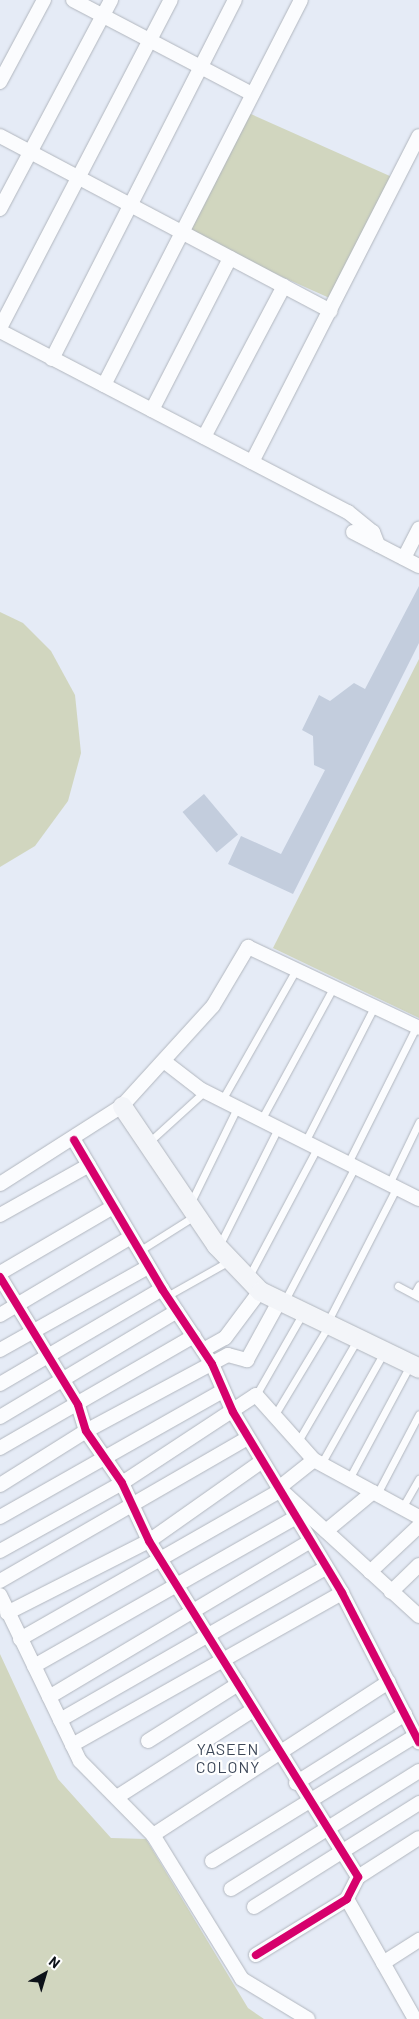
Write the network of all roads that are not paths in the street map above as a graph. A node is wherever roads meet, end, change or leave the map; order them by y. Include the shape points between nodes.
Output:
1 (44, 0) edge
2 (73, 0) edge
3 (111, 0) edge
4 (171, 0) edge
5 (235, 0) edge
6 (301, 0) edge
7 (102, 16) junction
8 (150, 40) junction
9 (200, 67) junction
10 (0, 82) edge
11 (252, 94) junction
12 (0, 136) edge
13 (419, 136) edge
14 (30, 152) junction
15 (78, 178) junction
16 (130, 205) junction
17 (0, 209) edge
18 (182, 232) junction
19 (230, 258) junction
20 (284, 286) junction
21 (330, 310) junction
22 (0, 329) edge
23 (52, 359) junction
24 (104, 385) junction
25 (152, 410) junction
26 (204, 437) junction
27 (252, 462) junction
28 (419, 529) edge
29 (353, 532) dead end
30 (378, 545) junction
31 (404, 558) junction
32 (419, 566) edge
33 (296, 970) junction
34 (333, 988) junction
35 (374, 1007) junction
36 (418, 1028) edge
37 (165, 1062) junction
38 (204, 1092) junction
39 (222, 1100) junction
40 (122, 1106) junction
41 (237, 1108) junction
42 (261, 1120) junction
43 (419, 1122) edge
44 (278, 1128) junction
45 (74, 1140) junction
46 (148, 1144) junction
47 (311, 1145) junction
48 (89, 1165) junction
49 (352, 1165) junction
50 (0, 1184) edge
51 (393, 1186) junction
52 (419, 1199) edge
53 (113, 1207) junction
54 (193, 1210) junction
55 (0, 1215) edge
56 (131, 1237) junction
57 (139, 1251) junction
58 (224, 1254) junction
59 (148, 1267) junction
60 (0, 1272) edge
61 (0, 1277) edge
62 (254, 1285) junction
63 (419, 1285) edge
64 (398, 1286) dead end
65 (164, 1293) junction
66 (417, 1296) edge
67 (282, 1301) junction
68 (17, 1305) junction
69 (304, 1310) junction
70 (177, 1311) junction
71 (0, 1315) edge
72 (329, 1322) junction
73 (32, 1329) junction
74 (194, 1336) junction
75 (358, 1338) junction
76 (0, 1350) edge
77 (203, 1350) junction
78 (384, 1351) junction
79 (46, 1357) junction
80 (212, 1364) junction
81 (415, 1366) edge
82 (61, 1378) junction
83 (0, 1384) edge
84 (223, 1391) junction
85 (256, 1395) junction
86 (78, 1405) junction
87 (233, 1412) junction
88 (419, 1414) edge
89 (274, 1416) junction
90 (0, 1417) edge
91 (86, 1431) junction
92 (248, 1438) junction
93 (296, 1444) junction
94 (0, 1448) edge
95 (104, 1458) junction
96 (261, 1462) junction
97 (317, 1462) junction
98 (419, 1478) edge
99 (349, 1479) junction
100 (122, 1483) junction
101 (0, 1485) edge
102 (281, 1488) junction
103 (375, 1493) junction
104 (130, 1508) junction
105 (402, 1508) junction
106 (0, 1517) edge
107 (296, 1517) junction
108 (419, 1517) edge
109 (419, 1526) edge
110 (326, 1531) junction
111 (148, 1541) junction
112 (309, 1542) junction
113 (0, 1550) edge
114 (159, 1558) junction
115 (419, 1565) edge
116 (326, 1568) junction
117 (370, 1572) junction
118 (0, 1581) edge
119 (175, 1584) junction
120 (391, 1592) junction
121 (342, 1593) junction
122 (0, 1595) edge
123 (194, 1610) junction
124 (8, 1613) junction
125 (419, 1616) edge
126 (210, 1635) junction
127 (20, 1640) junction
128 (224, 1660) junction
129 (34, 1666) junction
130 (389, 1682) junction
131 (238, 1684) junction
132 (48, 1696) junction
133 (253, 1710) junction
134 (60, 1720) junction
135 (414, 1727) edge
136 (148, 1740) dead end
137 (72, 1745) junction
138 (277, 1752) junction
139 (419, 1771) edge
140 (296, 1783) junction
141 (117, 1797) junction
142 (308, 1802) junction
143 (419, 1803) edge
144 (325, 1829) junction
145 (153, 1835) junction
146 (419, 1838) edge
147 (340, 1851) junction
148 (212, 1861) dead end
149 (358, 1877) junction
150 (231, 1889) dead end
151 (347, 1899) junction
152 (254, 1907) dead end
153 (419, 1940) edge
154 (256, 1955) dead end
155 (383, 1963) junction
156 (308, 2019) edge
157 (415, 2019) edge

1 - 10 street
2 - 7 street
3 - 7 street
4 - 8 street
5 - 9 street
6 - 11 street
7 - 8 street
7 - 14 street
8 - 9 street
8 - 15 street
9 - 11 street
9 - 16 street
11 - 18 street
12 - 14 street
13 - 21 street
14 - 15 street
14 - 17 street
15 - 16 street
15 - 22 street
16 - 18 street
16 - 23 street
18 - 19 street
18 - 24 street
19 - 20 street
19 - 25 street
20 - 21 street
20 - 26 street
21 - 27 street
22 - 23 street
23 - 24 street
24 - 25 street
25 - 26 street
26 - 27 street
27 - 30 street via 348,512 373,532
28 - 31 street
29 - 30 street
30 - 31 street
31 - 32 street
33 - 34 street
33 - 37 street via 248,947 213,1006
33 - 39 lane
34 - 35 street
34 - 42 lane
35 - 36 street
35 - 47 lane
36 - 49 lane
37 - 38 street
37 - 40 street
38 - 39 street
38 - 46 lane
39 - 41 street
40 - 45 street
40 - 46 street
41 - 42 street
41 - 54 lane
42 - 44 street
43 - 51 lane
44 - 47 street
44 - 58 lane
45 - 48 street
45 - 50 street
46 - 54 street
47 - 49 street
47 - 62 lane
48 - 53 street
48 - 55 street
49 - 51 street
49 - 67 lane
51 - 52 street
51 - 72 lane
53 - 56 street
53 - 60 street
54 - 57 lane
54 - 58 street
56 - 57 street
56 - 68 street
57 - 59 street
58 - 62 street
58 - 65 lane
59 - 65 street
59 - 73 street
61 - 68 street
62 - 67 street
62 - 77 street via 225,1338
63 - 66 lane
64 - 66 lane
65 - 70 street
65 - 79 street
67 - 69 street
67 - 80 street via 249,1358 233,1354
68 - 71 street
68 - 73 street
69 - 72 street
69 - 85 lane
70 - 74 street
70 - 82 street
72 - 75 street
72 - 89 lane
73 - 76 street
73 - 79 street
74 - 77 street
74 - 86 street
75 - 78 street
75 - 93 lane
77 - 80 street
78 - 81 street
78 - 97 lane
79 - 82 street
79 - 83 street
80 - 84 street
80 - 91 street
81 - 99 lane
82 - 86 street
82 - 90 street
84 - 87 street
84 - 95 street
85 - 87 street
85 - 89 street
86 - 91 street
86 - 94 street
87 - 92 street
87 - 100 street
88 - 103 lane
89 - 93 street
91 - 95 street
91 - 101 street
92 - 96 street
92 - 104 street
93 - 97 street
95 - 100 street
95 - 106 street
96 - 102 street
96 - 111 street
97 - 99 street
97 - 102 street
98 - 105 lane
99 - 103 street
100 - 104 street
100 - 113 street
102 - 107 street
102 - 110 street
102 - 114 street
103 - 105 street
103 - 110 street
104 - 111 street
104 - 118 street
105 - 108 street
107 - 112 street
107 - 119 street
109 - 117 street
110 - 117 street
111 - 114 street
111 - 124 street
112 - 116 street
112 - 123 street
114 - 119 street
114 - 127 street
115 - 120 street
116 - 121 street
116 - 126 street
117 - 120 street
119 - 123 street
119 - 129 street
120 - 125 street
121 - 128 street
121 - 130 street
122 - 124 street
123 - 126 street
123 - 132 street
124 - 127 street
126 - 128 street
126 - 134 street
127 - 129 street
128 - 131 street
128 - 137 street
129 - 132 street
130 - 135 street
130 - 138 street
131 - 133 street
131 - 136 street
132 - 134 street
133 - 138 street
133 - 141 street
134 - 137 street
135 - 140 street
135 - 142 street
137 - 141 street via 80,1761
138 - 140 street
138 - 145 street
139 - 144 street
140 - 142 street
141 - 145 street
142 - 144 street
142 - 148 street
143 - 147 street
144 - 147 street
144 - 150 street
145 - 156 street via 242,1979
146 - 149 street
147 - 149 street
147 - 152 street
149 - 151 street
151 - 154 street
151 - 155 street
153 - 155 street
155 - 157 street

